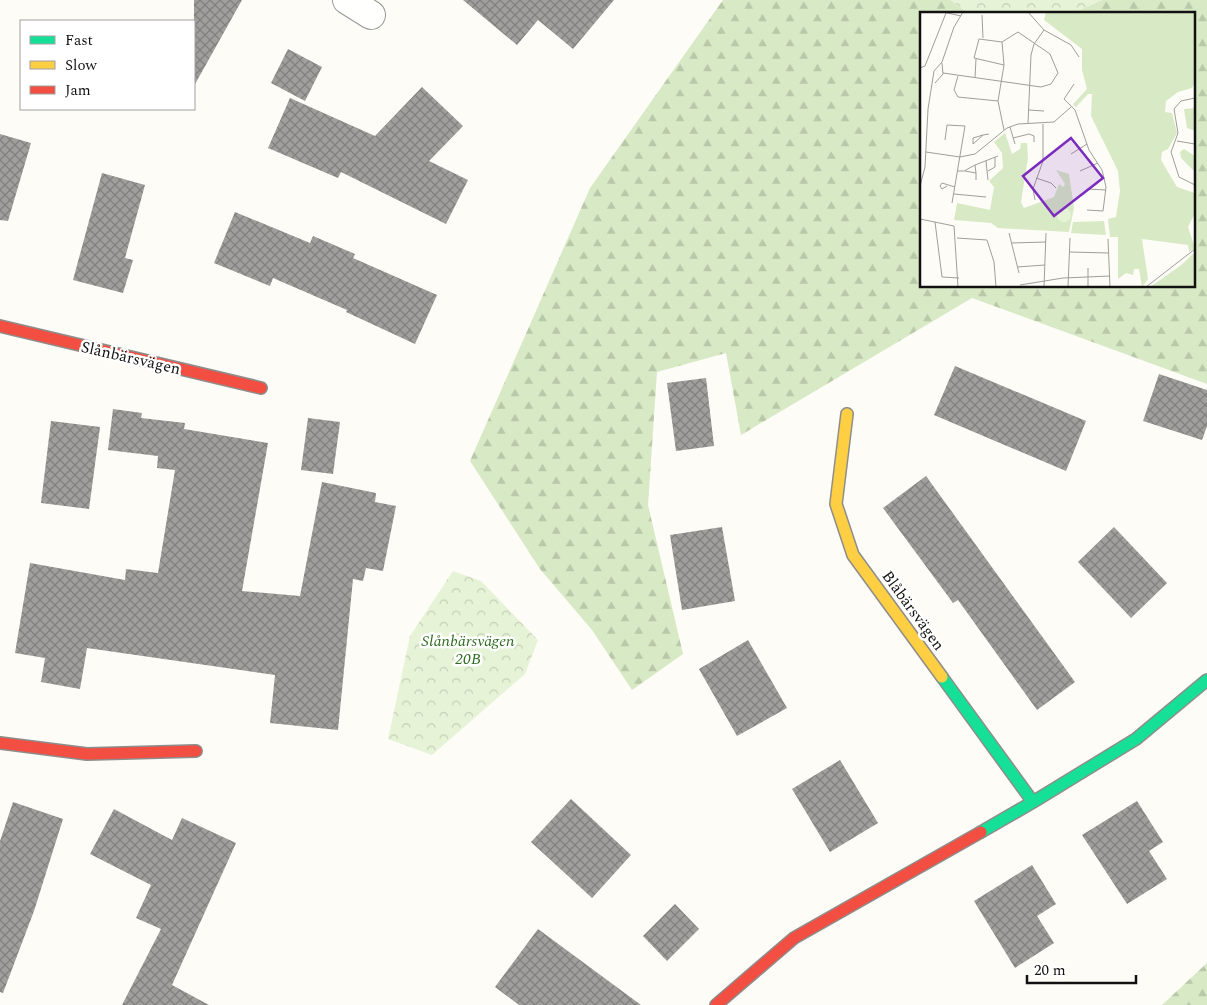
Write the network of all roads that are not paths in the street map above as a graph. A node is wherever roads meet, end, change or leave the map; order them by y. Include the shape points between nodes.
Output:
1 (347, 0) edge
2 (370, 15) dead end
3 (0, 326) edge
4 (261, 388) dead end
5 (847, 414) dead end
6 (1207, 680) edge
7 (0, 743) edge
8 (196, 751) dead end
9 (1033, 802) junction
10 (716, 1005) edge

1 - 2 street
3 - 4 street, Slånbärsvägen
5 - 9 street, Blåbärsvägen via 836,504 853,555
6 - 9 street via 1136,739
7 - 8 street via 87,754
9 - 10 street via 794,938

